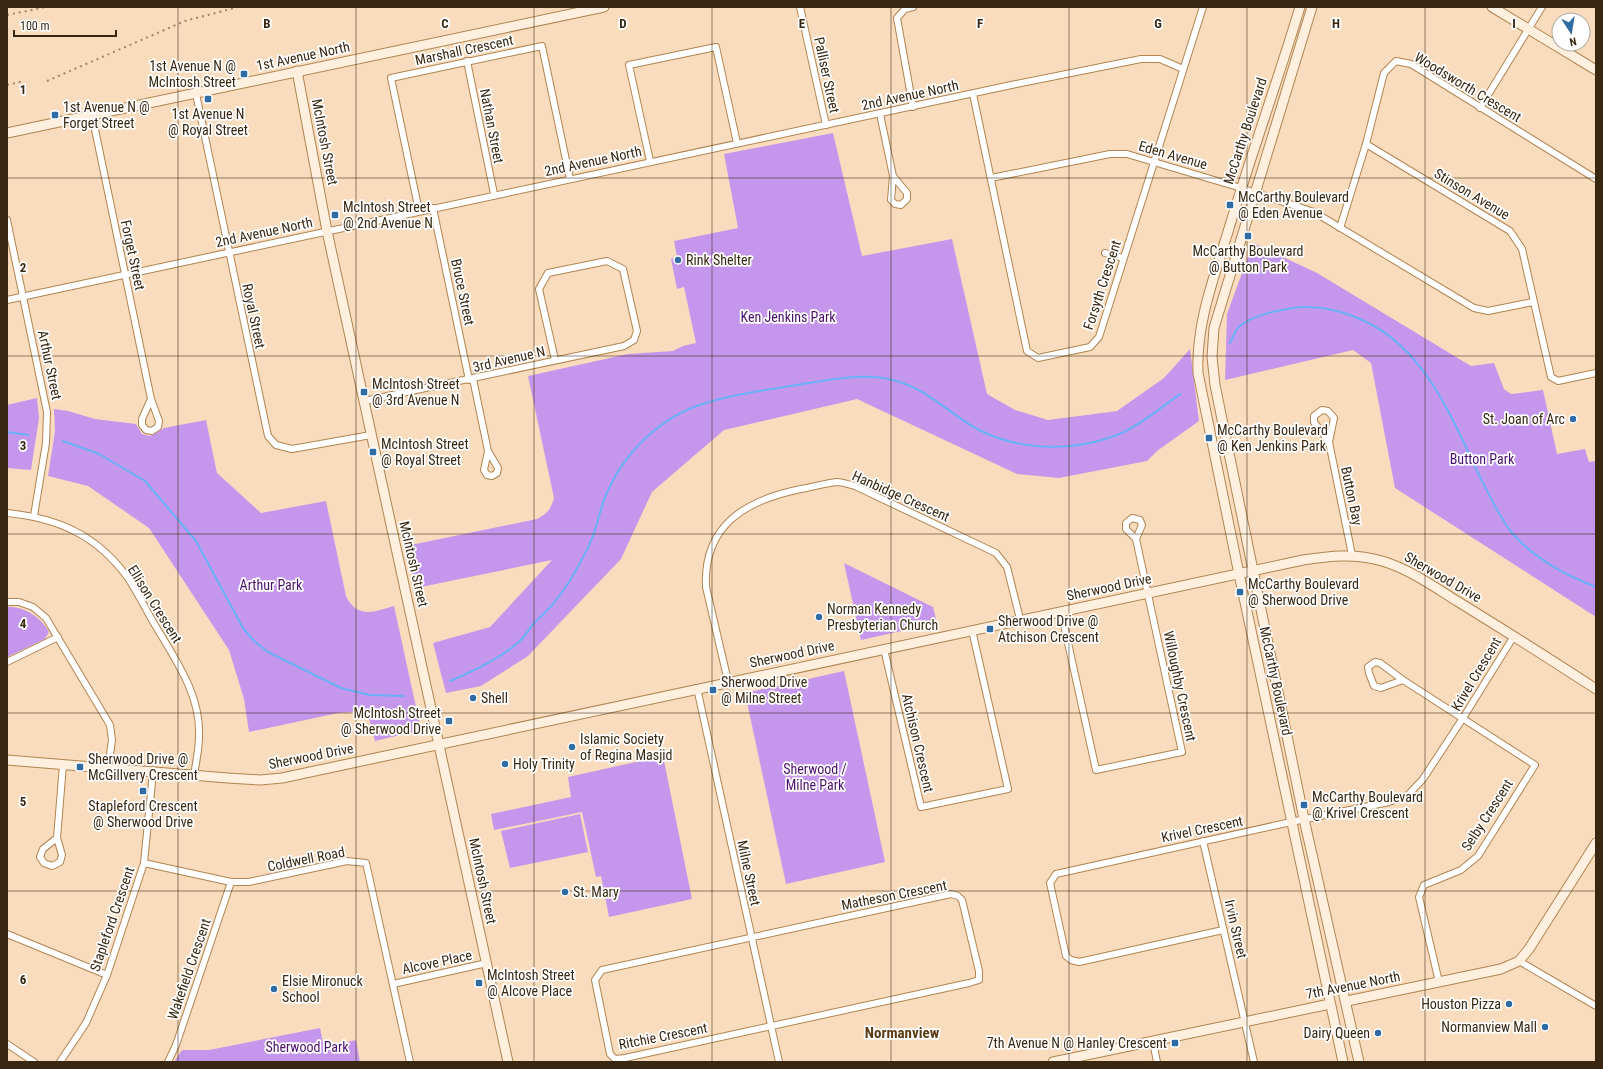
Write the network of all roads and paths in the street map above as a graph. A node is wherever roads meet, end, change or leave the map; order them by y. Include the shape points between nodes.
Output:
1 (604, 7) edge
2 (800, 7) edge
3 (913, 7) edge
4 (1203, 7) edge
5 (1300, 7) edge
6 (1312, 7) edge
7 (1492, 7) edge
8 (1542, 7) edge
9 (1528, 29) junction
10 (467, 61) junction
11 (1183, 69) junction
12 (1596, 70) edge
13 (297, 72) junction
14 (196, 94) junction
15 (974, 94) junction
16 (913, 107) junction
17 (1480, 108) junction
18 (880, 114) junction
19 (92, 115) junction
20 (826, 125) junction
21 (7, 133) edge
22 (737, 143) junction
23 (1366, 144) junction
24 (650, 161) junction
25 (1153, 161) junction
26 (893, 176) dead end
27 (991, 178) junction
28 (570, 179) junction
29 (1596, 179) edge
30 (1241, 188) junction
31 (1255, 192) junction
32 (494, 194) junction
33 (433, 208) junction
34 (419, 211) junction
35 (7, 220) edge
36 (1340, 228) junction
37 (327, 231) junction
38 (228, 251) junction
39 (1105, 253) dead end
40 (1124, 258) junction
41 (125, 274) junction
42 (22, 296) junction
43 (7, 300) edge
44 (1533, 302) junction
45 (555, 360) junction
46 (1596, 373) edge
47 (471, 380) junction
48 (151, 399) junction
49 (364, 401) junction
50 (371, 435) junction
51 (1328, 442) junction
52 (488, 451) dead end
53 (7, 513) edge
54 (34, 516) junction
55 (1136, 539) dead end
56 (1352, 555) junction
57 (1252, 571) junction
58 (1239, 574) junction
59 (1148, 593) junction
60 (7, 602) edge
61 (1061, 611) junction
62 (1020, 620) junction
63 (972, 630) junction
64 (1514, 636) junction
65 (58, 637) junction
66 (884, 649) junction
67 (7, 662) edge
68 (1403, 680) junction
69 (728, 682) junction
70 (697, 688) junction
71 (1596, 689) edge
72 (1463, 718) junction
73 (439, 744) junction
74 (7, 760) edge
75 (63, 765) junction
76 (108, 769) junction
77 (153, 772) junction
78 (194, 775) junction
79 (1304, 819) junction
80 (1291, 822) junction
81 (57, 838) dead end
82 (1203, 841) junction
83 (1596, 843) edge
84 (144, 863) junction
85 (231, 882) junction
86 (1223, 930) junction
87 (7, 934) edge
88 (751, 937) junction
89 (1519, 961) junction
90 (487, 963) junction
91 (107, 975) junction
92 (1439, 982) junction
93 (393, 984) junction
94 (1347, 1000) junction
95 (1330, 1004) junction
96 (1596, 1006) edge
97 (1245, 1022) junction
98 (770, 1026) junction
99 (1153, 1042) junction
100 (7, 1044) edge
101 (1067, 1060) edge
102 (34, 1062) edge
103 (60, 1062) edge
104 (168, 1062) edge
105 (410, 1062) edge
106 (508, 1062) edge
107 (779, 1062) edge
108 (1053, 1062) edge
109 (1157, 1062) edge
110 (1254, 1062) edge
111 (1343, 1062) edge
112 (1359, 1062) edge

1 - 13 street, 1st Avenue North
2 - 20 street, Palliser Street
3 - 16 street via 905,9 897,18
4 - 11 street, Forsyth Crescent
5 - 30 street, McCarthy Boulevard
6 - 31 street, McCarthy Boulevard
7 - 9 street
8 - 9 street
9 - 12 street
9 - 17 street
10 - 28 street, Marshall Crescent via 542,46
10 - 32 street, Nathan Street
10 - 34 street, Marshall Crescent via 391,78
11 - 15 street, 2nd Avenue North via 1160,59 1141,59
11 - 25 street, Forsyth Crescent
13 - 14 street, 1st Avenue North
13 - 37 street, McIntosh Street
14 - 19 street, 1st Avenue North
14 - 38 street, Royal Street
15 - 16 street, 2nd Avenue North
15 - 27 street, Forsyth Crescent
16 - 18 street, 2nd Avenue North
17 - 23 street, Woodsworth Crescent via 1411,64 1396,61 1384,73
17 - 29 street, Woodsworth Crescent
18 - 20 street, 2nd Avenue North
18 - 26 street
19 - 21 street, 1st Avenue North
19 - 41 street, Forget Street
20 - 22 street, 2nd Avenue North
22 - 24 street, 2nd Avenue North
22 - 24 street via 716,47 629,65
23 - 36 street, Woodsworth Crescent
23 - 44 street, Stinson Avenue via 1510,230 1522,249
24 - 28 street, 2nd Avenue North
25 - 27 street, Eden Avenue via 1127,154 1110,154
25 - 30 street, Eden Avenue
25 - 40 street, Forsyth Crescent
27 - 40 street, Forsyth Crescent via 1027,351 1038,358 1090,346 1099,337
28 - 32 street, 2nd Avenue North
30 - 31 street, Eden Avenue
30 - 58 street, McCarthy Boulevard via 1202,319 1198,361 1198,373
31 - 36 street, Eden Avenue via 1314,212
31 - 57 street, McCarthy Boulevard via 1214,328 1212,357 1215,385
32 - 33 street, 2nd Avenue North
33 - 34 street, 2nd Avenue North
33 - 47 street, Bruce Street
34 - 37 street, 2nd Avenue North
35 - 42 street, Arthur Street
36 - 44 street, Eden Avenue via 1474,308 1488,311
37 - 38 street, 2nd Avenue North
37 - 49 street, McIntosh Street
38 - 41 street, 2nd Avenue North
38 - 50 street, Royal Street via 268,436 276,446 292,448
39 - 40 street
41 - 42 street, 2nd Avenue North
41 - 48 street, Forget Street
42 - 43 street, 2nd Avenue North
42 - 54 street, Arthur Street via 48,412 46,443
44 - 46 street, Stinson Avenue via 1551,377 1558,381
45 - 45 street, 3rd Avenue N via 539,289 548,273 607,261 623,270 637,331 634,340 624,346
45 - 47 street, 3rd Avenue N
47 - 49 street, 3rd Avenue N
47 - 52 street, Bruce Street
48 - 48 street, Forget Street via 159,421 158,427 152,431 146,430 142,425
49 - 50 street, McIntosh Street
50 - 73 street, McIntosh Street
51 - 51 street, Button Bay via 1334,418 1328,411 1322,410 1316,413 1314,422
51 - 56 street, Button Bay
53 - 54 street, Ellison Crescent
54 - 78 street, Ellison Crescent via 60,524 84,536 108,554 128,578 188,680 195,703 199,735
55 - 59 street
56 - 57 street, Sherwood Drive via 1303,560
56 - 64 street, Sherwood Drive via 1380,560 1408,571
57 - 58 street, Sherwood Drive
57 - 79 street, McCarthy Boulevard
58 - 59 street, Sherwood Drive
58 - 80 street, McCarthy Boulevard
59 - 61 street, Sherwood Drive
59 - 61 street, Willoughby Crescent via 1182,752 1096,770
60 - 65 street via 19,602 33,607 46,618
61 - 62 street, Sherwood Drive
62 - 63 street, Sherwood Drive
62 - 69 street, Hanbidge Crescent via 1007,567 996,552 855,486 838,482 783,493 746,507 736,515 720,531 708,557 706,587
63 - 66 street, Sherwood Drive
63 - 66 street, Atchison Crescent via 1008,789 1000,791 922,807
64 - 71 street, Sherwood Drive
64 - 72 street, Krivel Crescent
65 - 67 street
65 - 76 street via 110,725 112,740
66 - 69 street, Sherwood Drive
68 - 68 street via 1380,663 1375,662 1368,667 1374,686 1381,688
68 - 72 street
69 - 70 street, Sherwood Drive
70 - 73 street, Sherwood Drive
70 - 88 street, Milne Street
72 - 79 street, Krivel Crescent via 1423,779 1408,795 1389,802
72 - 92 street, Selby Crescent via 1535,765 1478,856 1461,870 1424,885 1419,897
73 - 78 street, Sherwood Drive via 282,778 260,780
73 - 90 street, McIntosh Street
74 - 75 street, Sherwood Drive
75 - 76 street, Sherwood Drive
75 - 81 street
76 - 77 street, Sherwood Drive
77 - 78 street, Sherwood Drive
77 - 84 street, Stapleford Crescent
79 - 80 street, Krivel Crescent
79 - 94 street, McCarthy Boulevard
80 - 82 street, Krivel Crescent
80 - 95 street, McCarthy Boulevard
82 - 86 street, Irvin Street
82 - 86 street, Krivel Crescent via 1056,874 1050,883 1066,956 1079,962
83 - 89 street, 7th Avenue North
84 - 85 street, Coldwell Road
84 - 91 street, Stapleford Crescent
85 - 93 street, Coldwell Road via 249,882 347,861 366,863
85 - 104 street, Wakefield Crescent
86 - 97 street, Irvin Street
87 - 91 street
88 - 98 street, Milne Street
88 - 98 street, Ritchie Crescent via 602,970 595,980 610,1054 615,1059 625,1058
88 - 98 street, Matheson Crescent via 951,894 962,900 979,971 979,980 970,983
89 - 92 street, 7th Avenue North via 1501,969
89 - 96 street
90 - 93 street, Alcove Place
90 - 106 street, McIntosh Street
91 - 103 street, Stapleford Crescent via 86,1023
92 - 94 street, 7th Avenue North
93 - 105 street, Coldwell Road
94 - 95 street, 7th Avenue North
94 - 112 street, McCarthy Boulevard
95 - 97 street, 7th Avenue North
95 - 111 street, McCarthy Boulevard
97 - 99 street, 7th Avenue North
97 - 110 street, Irvin Street
98 - 107 street, Milne Street
99 - 101 street, 7th Avenue North
99 - 109 street
100 - 102 street
101 - 108 street, 7th Avenue North

